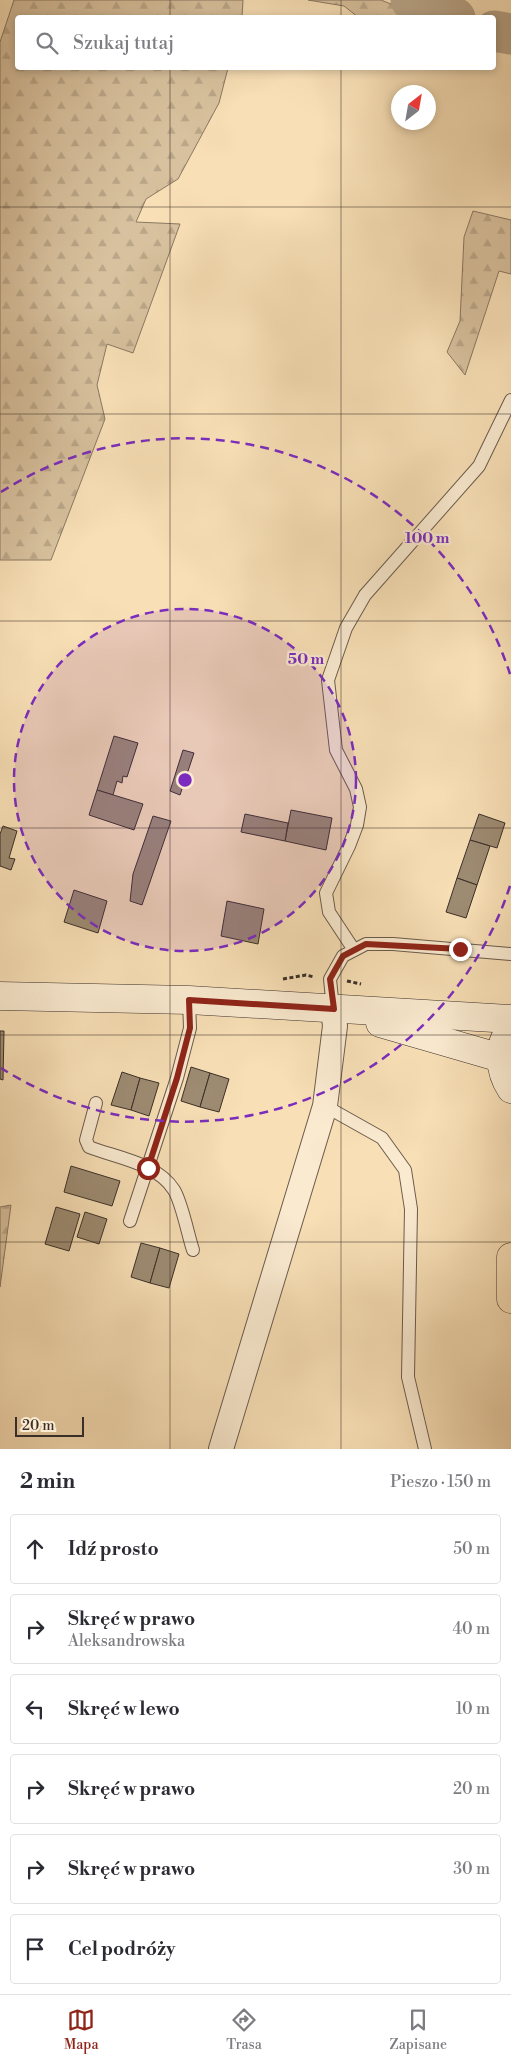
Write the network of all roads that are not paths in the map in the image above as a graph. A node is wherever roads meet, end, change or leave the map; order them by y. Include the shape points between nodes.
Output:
1 (511, 400) edge
2 (354, 950) junction
3 (511, 954) edge
4 (0, 996) edge
5 (189, 1000) junction
6 (334, 1009) junction
7 (511, 1019) edge
8 (511, 1028) edge
9 (501, 1058) junction
10 (511, 1089) edge
11 (96, 1103) dead end
12 (325, 1106) junction
13 (148, 1168) junction
14 (130, 1221) dead end
15 (192, 1250) dead end
16 (511, 1258) edge
17 (511, 1299) edge
18 (221, 1449) edge
19 (425, 1449) edge

1 - 2 lane via 479,466 365,595 346,628 328,680 336,750 356,789 360,807 349,846 326,893 329,912
2 - 3 lane via 366,944 392,944
2 - 6 lane via 343,956 330,979
4 - 5 main road
5 - 6 main road
5 - 13 lane via 190,1028
6 - 7 main road
6 - 9 main road
6 - 12 street via 335,1026
8 - 9 main road via 503,1044
9 - 10 main road via 502,1070
11 - 13 lane via 86,1140 89,1147
12 - 18 street
12 - 19 lane via 382,1138 405,1170 411,1209 408,1378
13 - 14 lane
13 - 15 lane via 155,1170 175,1191
16 - 17 highway

